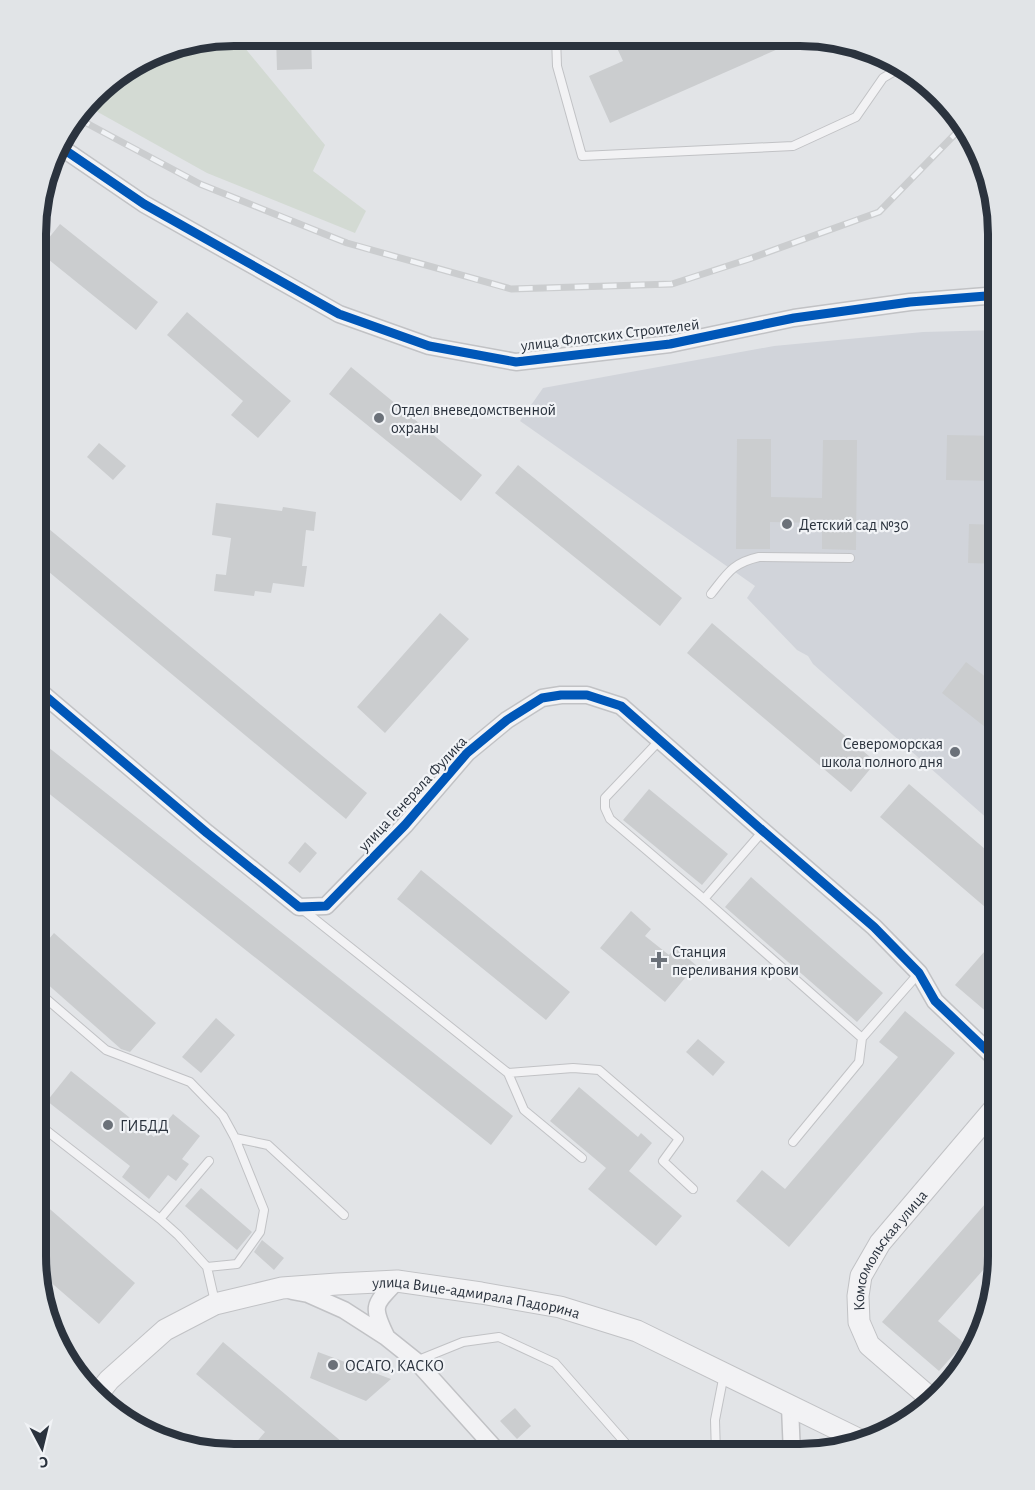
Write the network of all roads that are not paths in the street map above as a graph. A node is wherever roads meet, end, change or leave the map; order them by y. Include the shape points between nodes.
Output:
1 (556, 47) edge
2 (894, 72) edge
3 (67, 151) edge
4 (988, 296) edge
5 (850, 558) dead end
6 (711, 594) dead end
7 (47, 697) edge
8 (660, 741) junction
9 (763, 831) junction
10 (704, 899) junction
11 (299, 907) junction
12 (919, 973) junction
13 (47, 999) edge
14 (862, 1038) junction
15 (988, 1052) edge
16 (508, 1073) junction
17 (988, 1117) edge
18 (47, 1131) edge
19 (235, 1138) junction
20 (793, 1142) dead end
21 (582, 1158) dead end
22 (209, 1161) dead end
23 (693, 1189) dead end
24 (344, 1215) dead end
25 (160, 1219) junction
26 (207, 1268) junction
27 (397, 1281) junction
28 (282, 1288) junction
29 (215, 1304) junction
30 (386, 1337) junction
31 (417, 1361) junction
32 (724, 1373) junction
33 (102, 1388) edge
34 (926, 1395) edge
35 (790, 1407) junction
36 (852, 1436) edge
37 (491, 1444) edge
38 (626, 1444) edge
39 (716, 1444) edge
40 (792, 1444) edge

1 - 2 lane via 557,66 582,156 794,146 856,117 884,78
3 - 4 street, улица Флотских Строителей via 144,204 339,314 429,346 516,362 670,344 794,318
5 - 6 lane via 747,560 731,569
7 - 11 street
8 - 9 street, улица Генерала Фулика
8 - 10 lane via 605,798 604,808 610,819
8 - 11 street, улица Генерала Фулика via 621,706 587,695 542,698 467,753 405,825 326,906
9 - 10 lane
9 - 12 street, улица Генерала Фулика via 874,927
10 - 14 lane
11 - 16 lane
12 - 14 lane
12 - 15 street, улица Генерала Фулика via 934,1001
13 - 19 lane via 106,1050 190,1082 224,1116
14 - 20 lane via 859,1062
16 - 21 lane via 524,1110
16 - 23 lane via 573,1068 599,1071 679,1139 663,1161
17 - 34 street, Комсомольская улица via 880,1243 861,1276 859,1322 869,1345
18 - 25 lane
19 - 24 lane via 268,1145
19 - 26 lane via 264,1210 260,1232 237,1264
22 - 25 lane
25 - 26 lane
26 - 29 lane
27 - 28 street, улица Вице-адмирала Падорина
27 - 30 street via 378,1300 376,1316
27 - 32 street, улица Вице-адмирала Падорина via 560,1307 637,1331
28 - 29 street, улица Вице-адмирала Падорина
28 - 30 street via 308,1294 344,1310
29 - 33 street, улица Вице-адмирала Падорина via 165,1330
30 - 31 street
31 - 37 street
31 - 38 lane via 463,1342 499,1336 555,1363
32 - 35 street, улица Вице-адмирала Падорина
32 - 39 lane via 715,1420
35 - 36 street, улица Вице-адмирала Падорина
35 - 40 street

